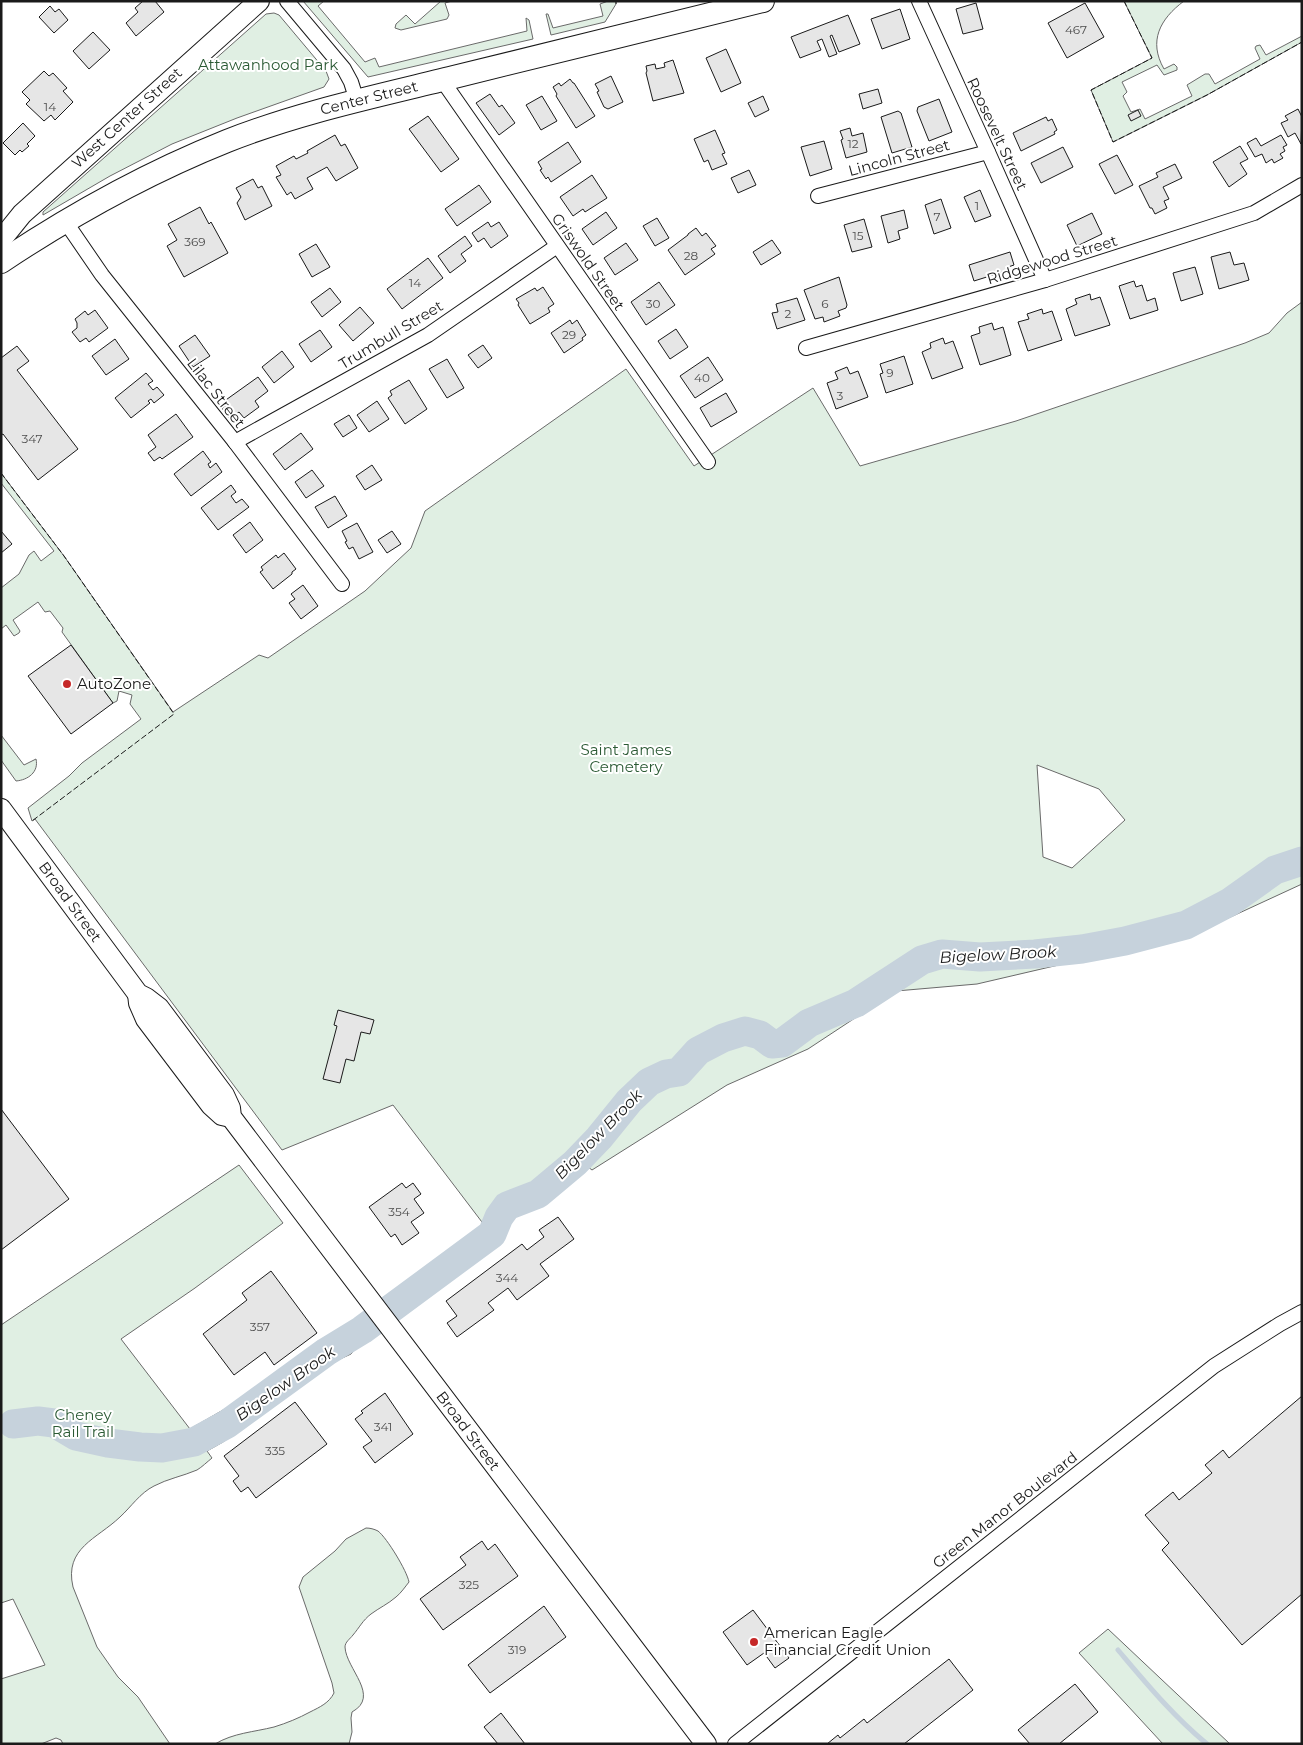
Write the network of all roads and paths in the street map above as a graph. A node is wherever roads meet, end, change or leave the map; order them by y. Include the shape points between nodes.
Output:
1 (258, 1) edge
2 (287, 1) edge
3 (763, 1) edge
4 (919, 1) edge
5 (715, 7) edge
6 (442, 80) junction
7 (357, 100) junction
8 (988, 152) junction
9 (1302, 186) edge
10 (818, 196) dead end
11 (65, 222) junction
12 (1, 240) edge
13 (557, 246) junction
14 (1, 262) edge
15 (1045, 280) junction
16 (806, 348) dead end
17 (235, 442) junction
18 (708, 462) dead end
19 (342, 584) dead end
20 (1, 809) edge
21 (1302, 1312) edge
22 (706, 1744) edge
23 (735, 1744) edge

1 - 12 main road, West Center Street via 22,214
2 - 7 street via 344,69
3 - 5 main road, Center Street
4 - 8 street, Roosevelt Street
5 - 6 main road, Center Street
6 - 7 main road, Center Street
6 - 13 street, Griswold Street
7 - 11 main road, Center Street via 284,121 198,153 128,186
8 - 10 street, Lincoln Street
8 - 15 street, Roosevelt Street
9 - 15 street, Ridgewood Street via 1254,213
11 - 14 main road, Center Street
11 - 17 street, Lilac Street via 102,275
13 - 17 street, Trumbull Street via 428,335
13 - 18 street, Griswold Street
15 - 16 street, Ridgewood Street
17 - 19 street, Lilac Street
20 - 22 main road, Broad Street via 138,994 152,1002 165,1016 224,1095 231,1117
21 - 23 street, Green Manor Boulevard via 1214,1366

